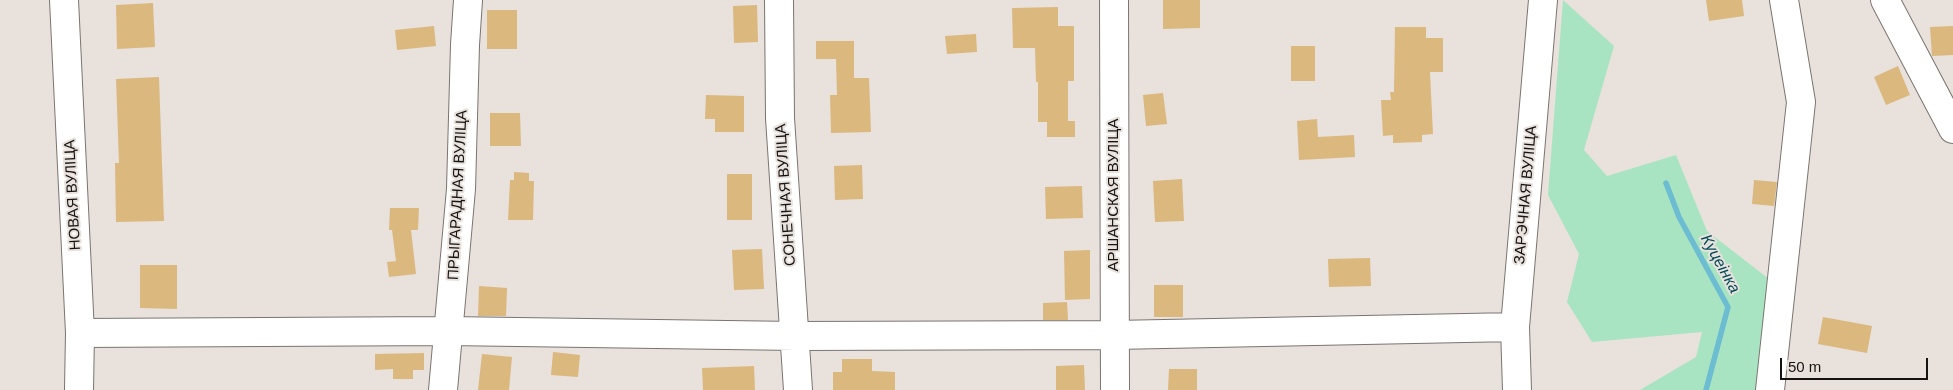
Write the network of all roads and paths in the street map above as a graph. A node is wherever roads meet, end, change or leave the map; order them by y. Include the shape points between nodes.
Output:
1 (64, 0) edge
2 (468, 0) edge
3 (779, 0) edge
4 (1114, 0) edge
5 (1543, 0) edge
6 (1784, 0) edge
7 (1885, 0) edge
8 (1953, 129) edge
9 (1515, 327) junction
10 (448, 331) junction
11 (80, 333) junction
12 (1114, 335) junction
13 (796, 336) junction
14 (79, 390) edge
15 (443, 390) edge
16 (798, 390) edge
17 (1115, 390) edge
18 (1516, 390) edge
19 (1770, 390) edge

1 - 11 street, НОВАЯ ВУЛІЦА
2 - 10 street, ПРЫГАРАДНАЯ ВУЛІЦА via 461,189
3 - 13 street, СОНЕЧНАЯ ВУЛІЦА via 780,118
4 - 12 street, АРШАНСКАЯ ВУЛІЦА
5 - 9 street, ЗАРЭЧНАЯ ВУЛІЦА
6 - 19 street via 1801,102
7 - 8 street
9 - 12 street
9 - 18 street, ЗАРЭЧНАЯ ВУЛІЦА
10 - 11 street
10 - 13 street
10 - 15 street, ПРЫГАРАДНАЯ ВУЛІЦА
11 - 14 street, НОВАЯ ВУЛІЦА
12 - 13 street
12 - 17 street, АРШАНСКАЯ ВУЛІЦА
13 - 16 street, СОНЕЧНАЯ ВУЛІЦА

